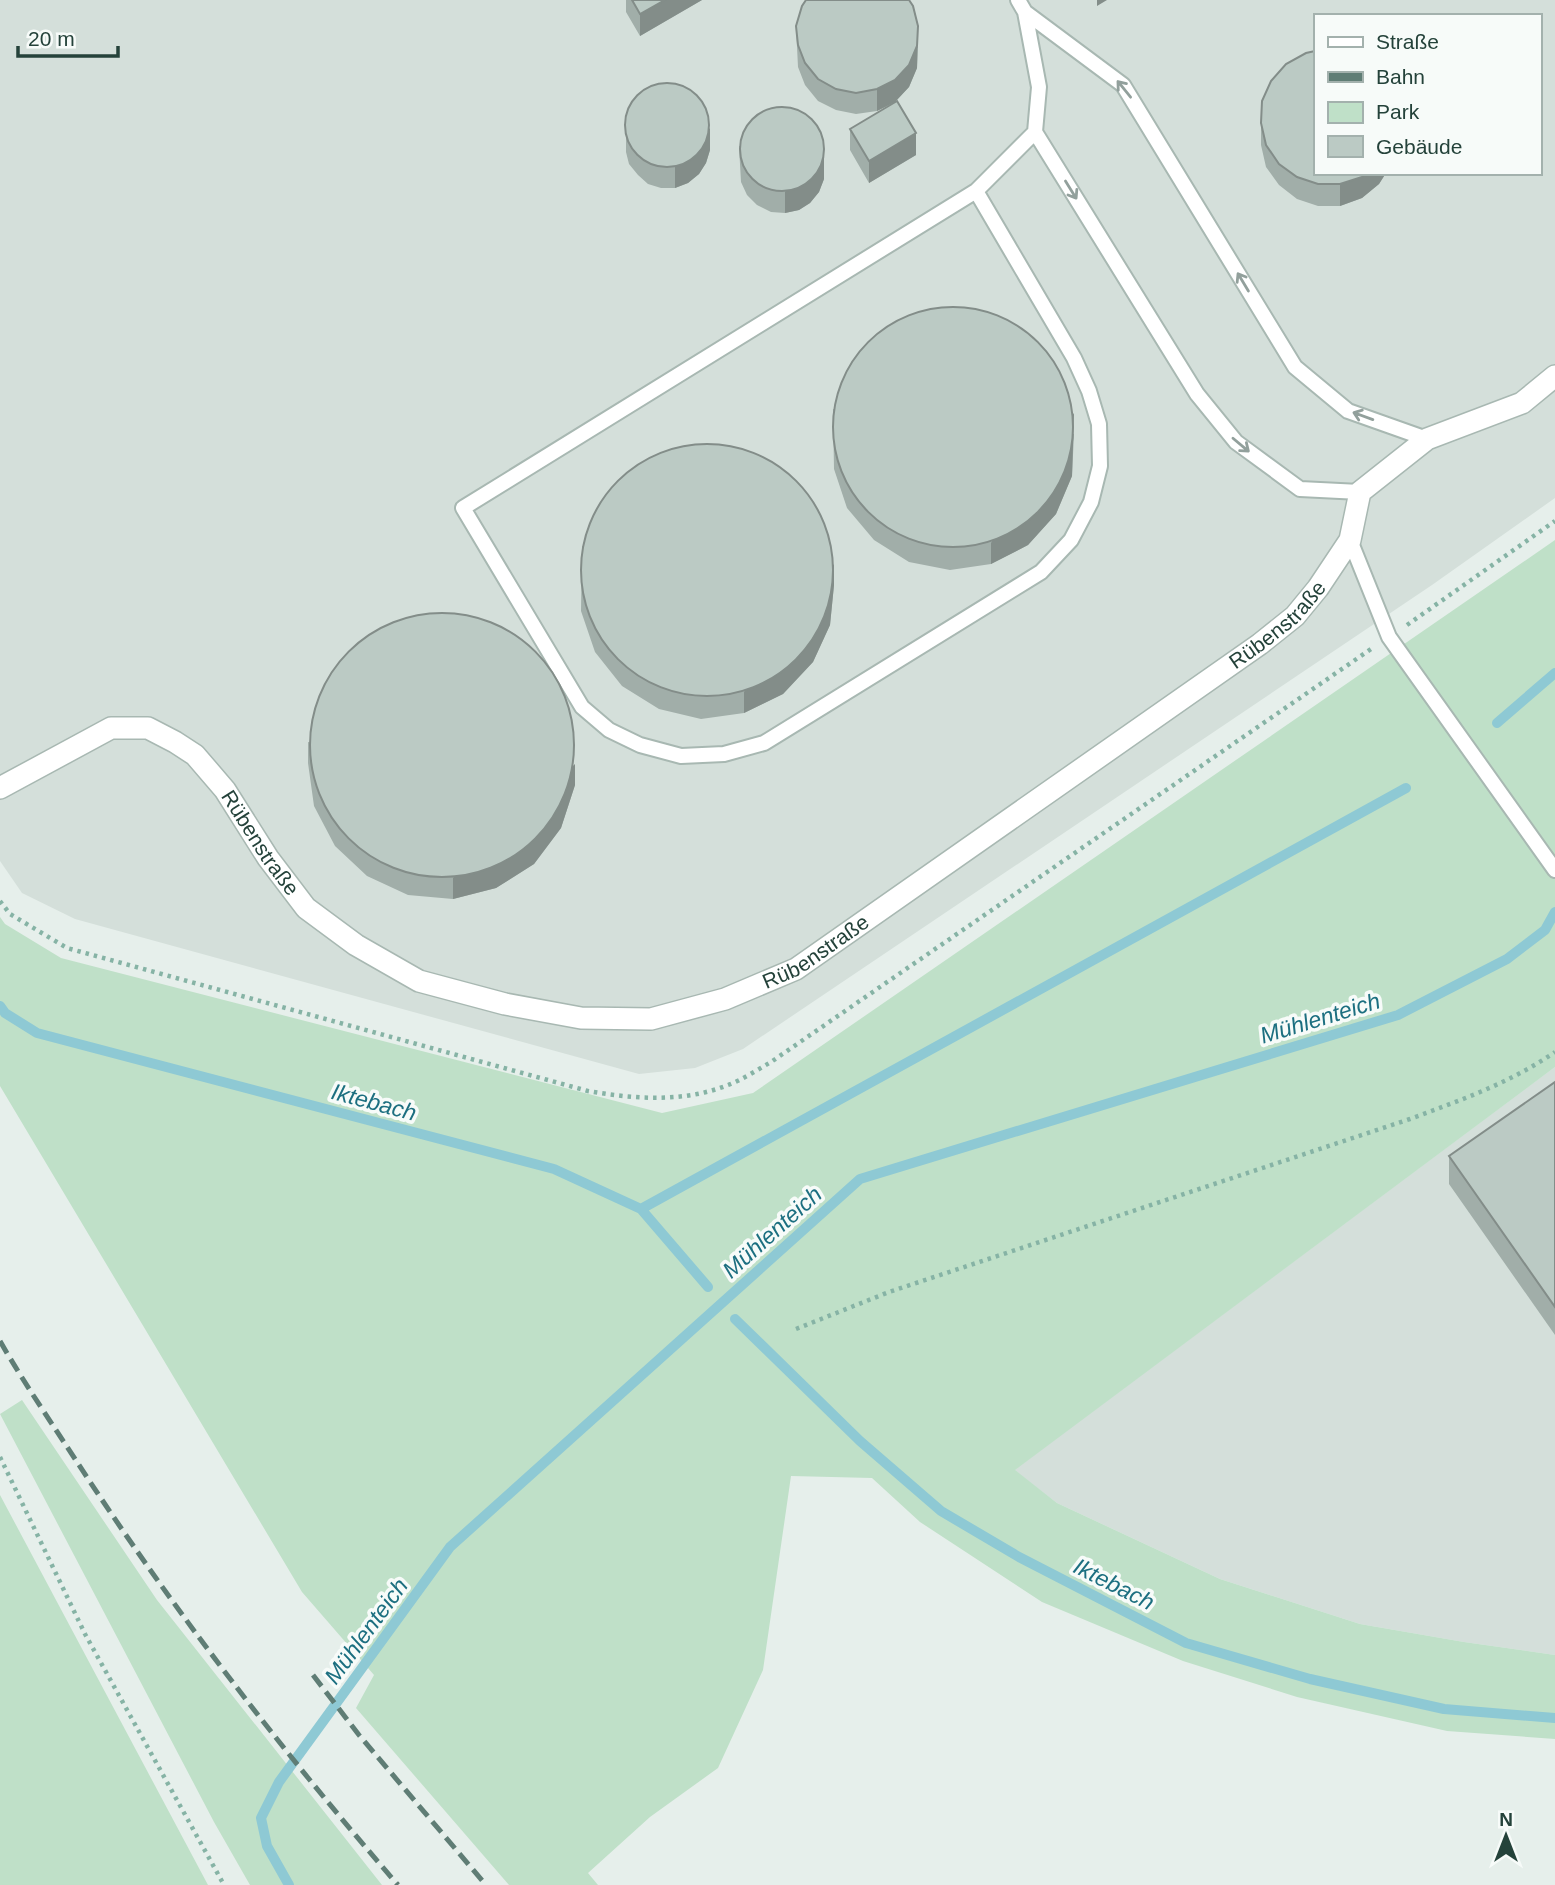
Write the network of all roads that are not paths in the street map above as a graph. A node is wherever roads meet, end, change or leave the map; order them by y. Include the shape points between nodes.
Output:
1 (1021, 6) edge
2 (1035, 132) junction
3 (976, 191) junction
4 (1555, 376) edge
5 (1427, 439) junction
6 (1360, 492) junction
7 (1350, 540) junction
8 (0, 788) edge
9 (1555, 870) edge

1 - 2 lane via 1039,87
5 -> 1 lane via 1348,411 1295,367 1123,85
2 - 3 lane
2 -> 6 lane via 1197,394 1236,442 1300,489
3 - 3 lane via 1074,358 1099,424 1100,466 1091,502 1071,540 1041,572 764,743 724,754 681,756 640,745 609,730 582,706 463,508
4 - 5 street via 1522,403
5 - 6 street
6 - 7 street, Rübenstraße
7 - 8 street, Rübenstraße via 1318,588 1272,635 796,969 725,999 650,1019 581,1018 505,1004 419,981 356,945 306,908 225,790 195,755 148,728 111,728
7 - 9 lane via 1390,637

